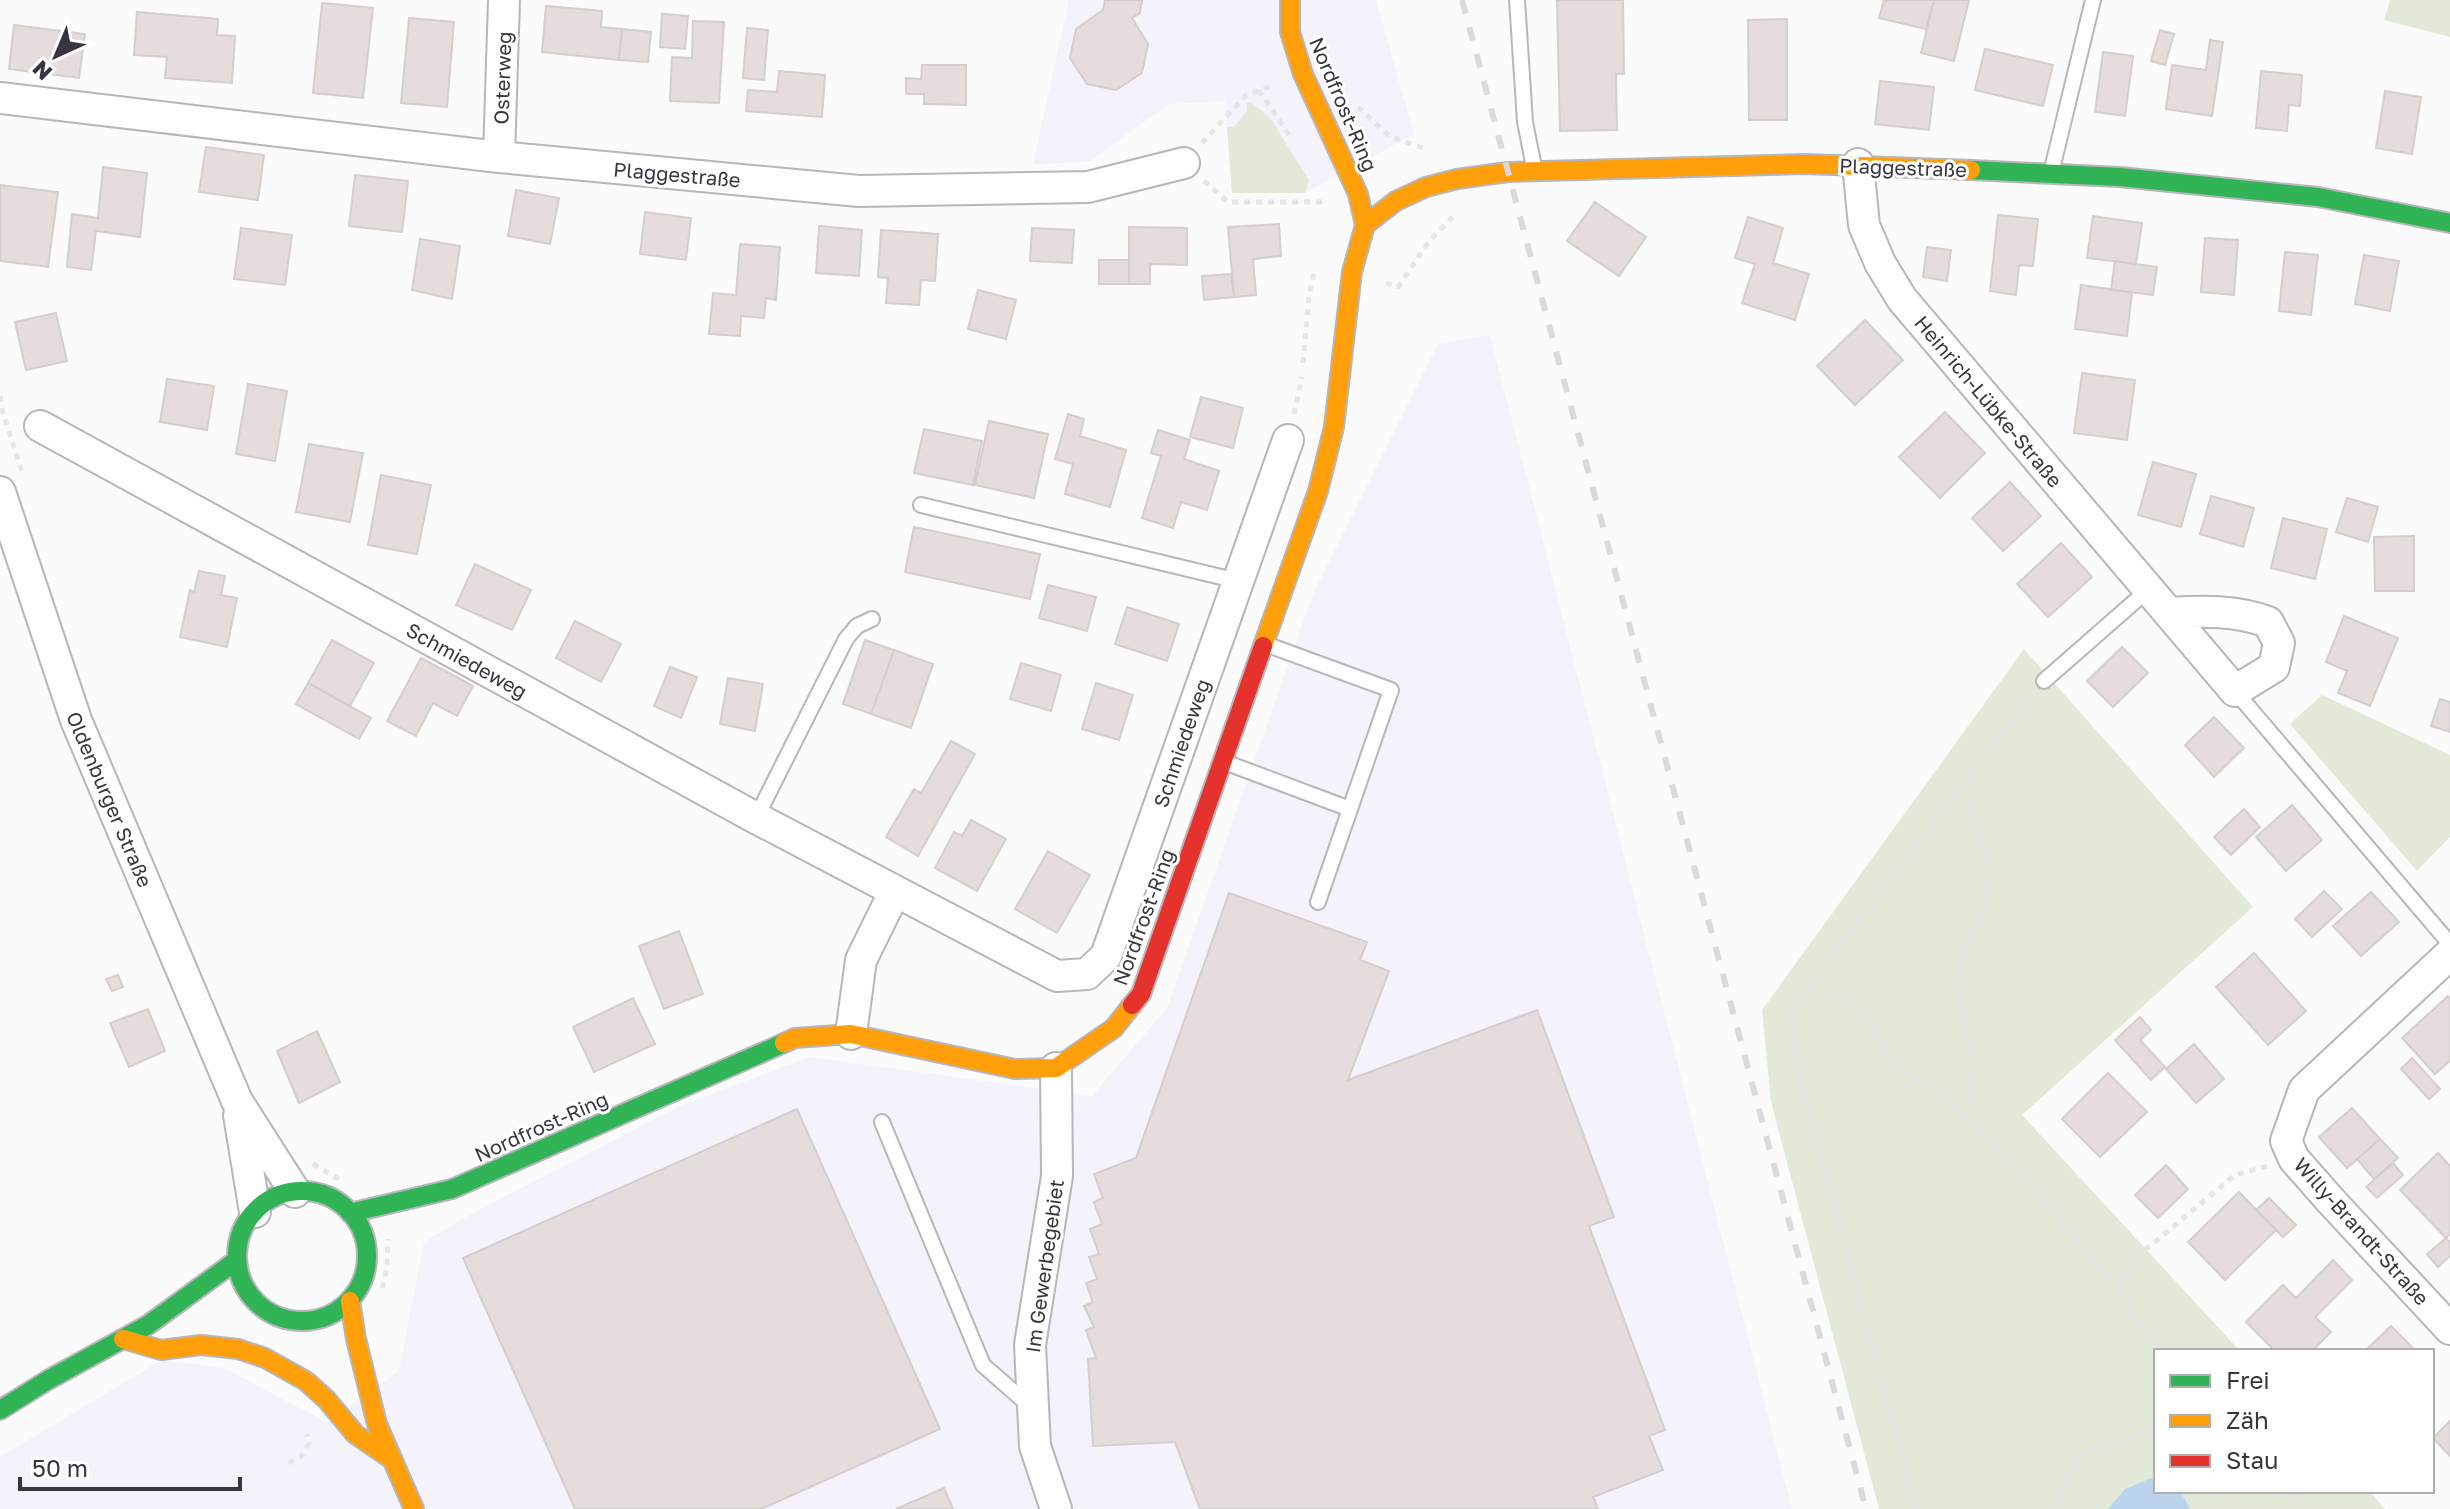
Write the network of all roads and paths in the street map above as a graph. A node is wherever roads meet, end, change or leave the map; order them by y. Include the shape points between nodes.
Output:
1 (504, 0) edge
2 (1290, 0) edge
3 (1517, 0) edge
4 (2093, 0) edge
5 (1259, 90) dead end
6 (0, 98) edge
7 (1354, 103) dead end
8 (1433, 152) dead end
9 (499, 157) junction
10 (1184, 163) junction
11 (1858, 164) junction
12 (1535, 172) junction
13 (2051, 174) junction
14 (1330, 215) dead end
15 (2450, 223) edge
16 (1365, 225) junction
17 (1317, 261) dead end
18 (0, 396) edge
19 (40, 426) dead end
20 (1288, 440) joint
21 (11, 482) edge
22 (921, 505) dead end
23 (1238, 581) junction
24 (2149, 589) junction
25 (2169, 613) junction
26 (872, 619) dead end
27 (1264, 643) junction
28 (2044, 681) joint
29 (2235, 691) junction
30 (1222, 762) junction
31 (1959, 790) junction
32 (1350, 809) junction
33 (756, 818) junction
34 (895, 891) junction
35 (1318, 902) dead end
36 (2450, 944) edge
37 (2450, 954) edge
38 (1810, 985) junction
39 (851, 1034) junction
40 (1056, 1068) junction
41 (237, 1101) junction
42 (1965, 1118) junction
43 (882, 1122) dead end
44 (2294, 1159) junction
45 (452, 1189) junction
46 (295, 1192) junction
47 (255, 1212) junction
48 (350, 1213) junction
49 (413, 1217) dead end
50 (388, 1236) dead end
51 (367, 1251) junction
52 (237, 1260) junction
53 (2118, 1289) junction
54 (350, 1301) junction
55 (193, 1314) dead end
56 (148, 1325) junction
57 (2450, 1329) edge
58 (123, 1339) junction
59 (2162, 1349) edge
60 (347, 1376) dead end
61 (1031, 1407) junction
62 (0, 1410) edge
63 (377, 1424) junction
64 (2154, 1434) edge
65 (393, 1460) junction
66 (2289, 1493) edge
67 (414, 1509) edge
68 (1056, 1509) edge
69 (1916, 1509) edge
70 (2053, 1509) edge
71 (2301, 1509) edge

1 - 9 street, Osterweg
2 - 16 street, Nordfrost-Ring via 1290,32 1303,74 1358,194
3 - 12 lane via 1525,122
4 - 13 lane
5 - 10 path via 1245,96
6 - 9 street, Plaggestraße
7 - 8 path via 1389,136
9 - 10 street, Plaggestraße via 859,191 1088,187
10 - 14 path via 1228,202 1326,202
11 - 12 street, Plaggestraße
11 - 13 street, Plaggestraße
11 - 24 street, Heinrich-Lübke-Straße via 1864,225 1902,299
12 - 16 street, Plaggestraße via 1426,187
13 - 15 street, Plaggestraße via 2318,197
16 - 27 street, Nordfrost-Ring via 1352,272 1334,427 1318,491
17 - 20 path
18 - 21 path
19 - 33 street, Schmiedeweg
20 - 23 street, Schmiedeweg
21 - 41 street, Oldenburger Straße via 76,720
22 - 23 lane
23 - 34 street, Schmiedeweg via 1106,956 1087,974 1057,976
24 - 25 street, Heinrich-Lübke-Straße
24 - 28 lane
25 - 29 street, Heinrich-Lübke-Straße
25 - 29 street via 2248,614 2268,622 2279,643 2274,667
26 - 33 lane via 846,639
27 - 30 street, Nordfrost-Ring
27 - 32 lane via 1391,690
28 - 31 path
29 - 36 lane, Heinrich-Lübke-Straße
30 - 32 lane
30 - 40 street, Nordfrost-Ring via 1141,994 1114,1028
31 - 38 path
31 - 42 path via 1992,868 1984,916 1968,942 1956,980 1974,1069
32 - 35 lane
33 - 34 street, Schmiedeweg
34 - 39 street via 861,960
37 - 44 street, Willy-Brandt-Straße via 2304,1090 2286,1141
38 - 42 path via 1855,1003 1896,1065
38 - 69 path via 1790,1017 1801,1080
39 - 40 street, Nordfrost-Ring via 1015,1069
39 - 45 street, Nordfrost-Ring via 795,1038
40 - 61 street, Im Gewerbegebiet via 1057,1176 1030,1345
41 - 46 street, Oldenburger Straße
41 - 47 street, Oldenburger Straße
42 - 53 path via 2005,1154
43 - 61 lane via 983,1365
44 - 53 path via 2235,1175 2137,1257
44 - 57 street, Willy-Brandt-Straße
45 - 48 street, Nordfrost-Ring
45 - 49 street, Nordfrost-Ring
46 - 47 street via 266,1202
46 - 48 street via 334,1200
47 - 52 street via 244,1226
48 - 51 street via 362,1230
50 - 51 street
51 - 54 street via 366,1269
52 - 54 street via 246,1302 271,1314 316,1326
52 - 56 street
53 - 59 path
54 - 63 street
55 - 56 street
56 - 58 street
58 - 62 street
58 - 65 street via 161,1350 201,1345 265,1358 306,1381 355,1434
60 - 63 street
61 - 68 street, Im Gewerbegebiet via 1035,1446
63 - 65 street
64 - 70 path via 2148,1430 2080,1455
65 - 67 street
66 - 71 path

